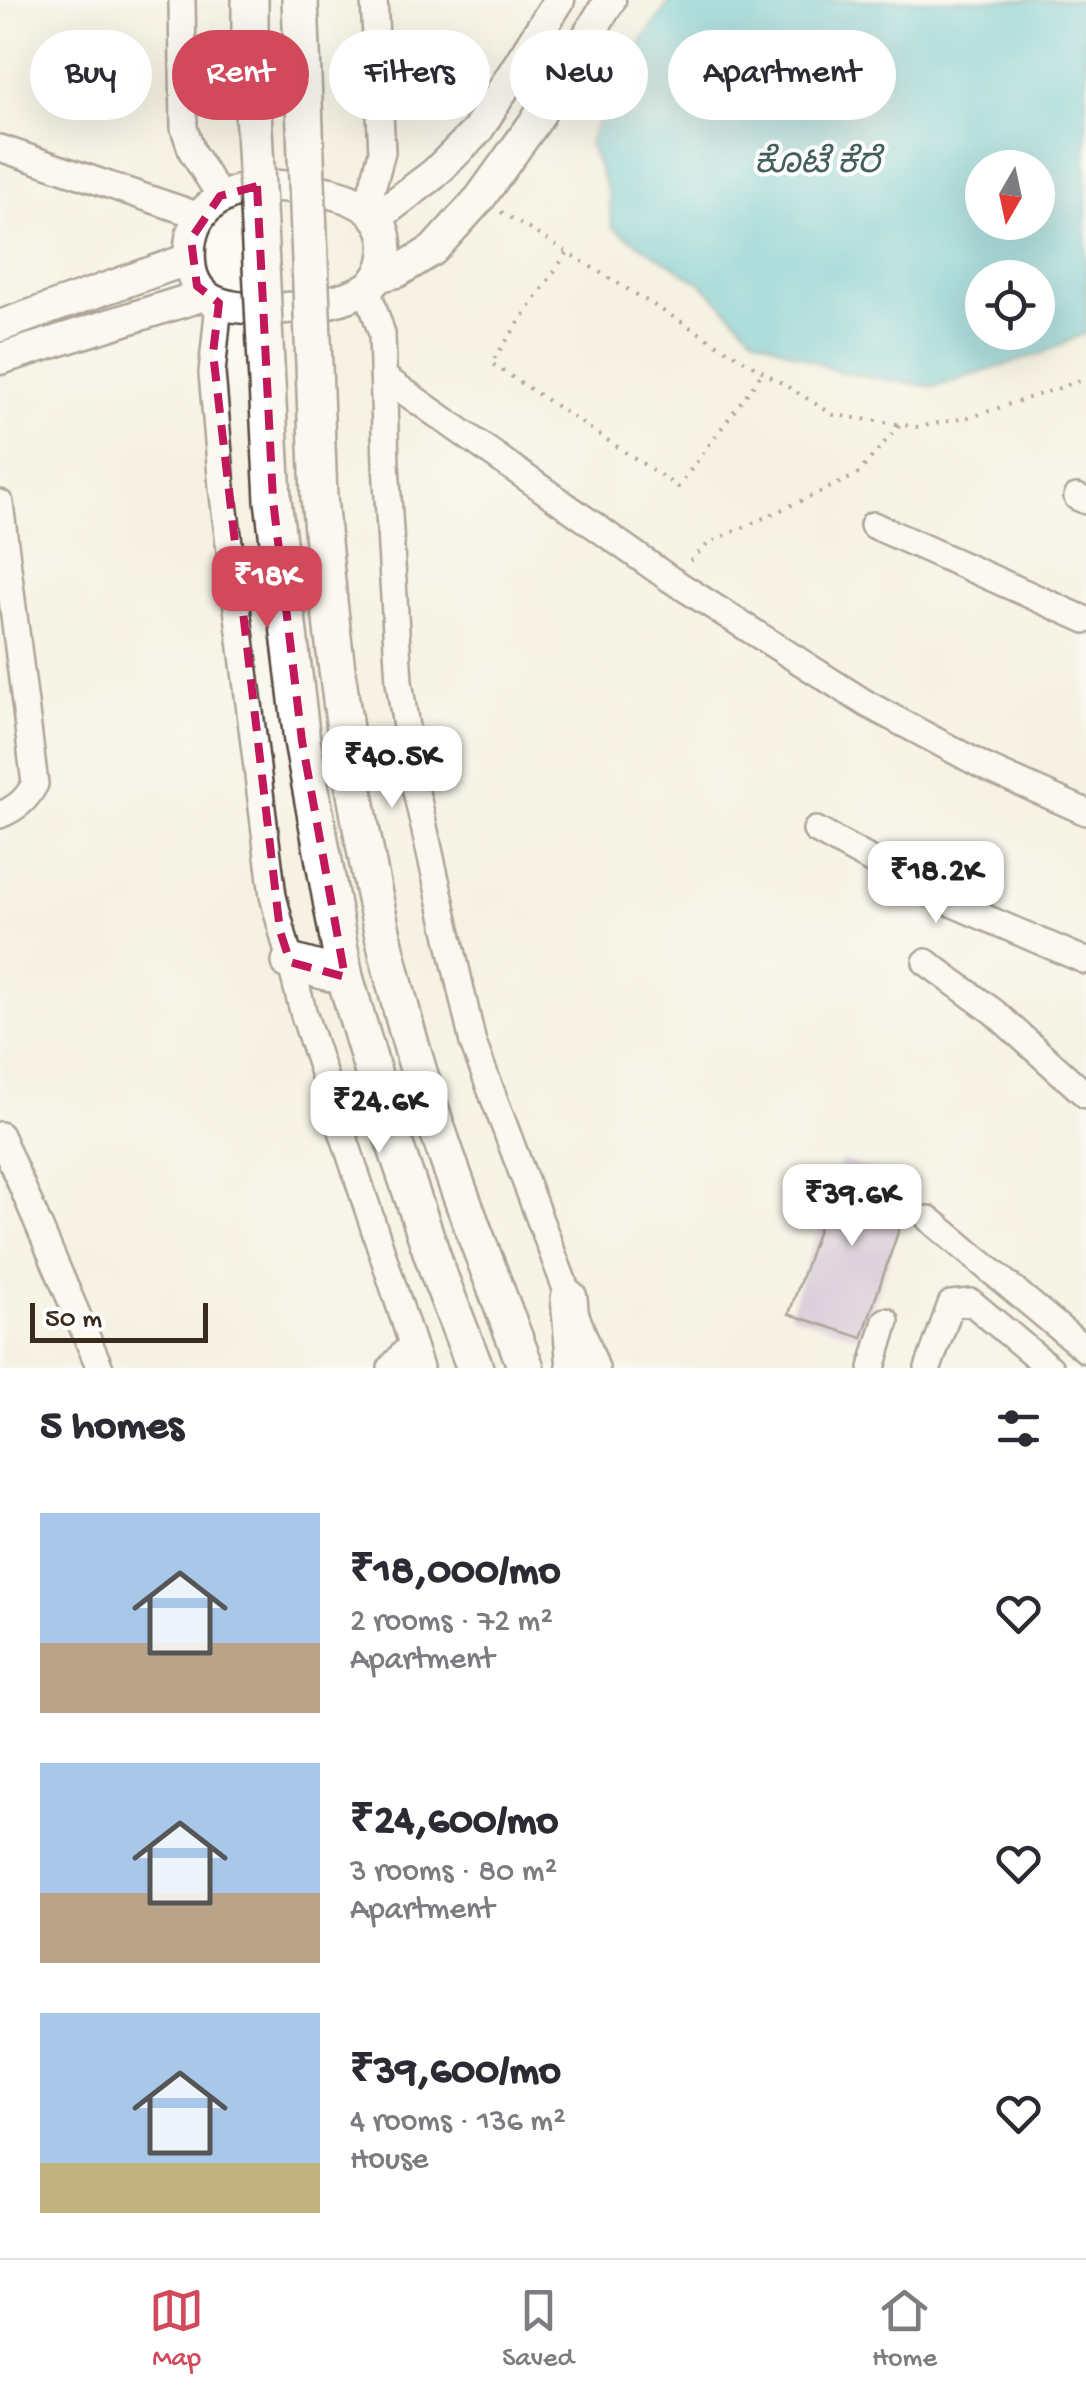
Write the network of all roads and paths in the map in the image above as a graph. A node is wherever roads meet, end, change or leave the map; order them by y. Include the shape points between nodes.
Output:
1 (182, 0) edge
2 (250, 0) edge
3 (300, 0) edge
4 (374, 0) edge
5 (559, 0) edge
6 (610, 0) edge
7 (0, 148) edge
8 (480, 198) junction
9 (210, 206) junction
10 (372, 212) junction
11 (568, 252) junction
12 (189, 260) junction
13 (373, 282) junction
14 (211, 299) junction
15 (0, 326) edge
16 (0, 359) edge
17 (764, 372) junction
18 (385, 378) junction
19 (1086, 378) edge
20 (900, 424) junction
21 (0, 503) edge
22 (873, 525) dead end
23 (670, 579) junction
24 (1086, 620) edge
25 (1086, 812) edge
26 (0, 814) edge
27 (816, 830) dead end
28 (1086, 961) edge
29 (290, 962) junction
30 (926, 962) dead end
31 (344, 976) junction
32 (1086, 1095) edge
33 (0, 1136) edge
34 (10, 1188) edge
35 (929, 1219) dead end
36 (568, 1298) junction
37 (886, 1321) dead end
38 (1086, 1350) edge
39 (415, 1357) edge
40 (100, 1368) edge
41 (391, 1368) edge
42 (475, 1368) edge
43 (526, 1368) edge
44 (575, 1368) edge
45 (596, 1368) edge
46 (872, 1368) edge
47 (928, 1368) edge
48 (1050, 1368) edge

1 - 9 street via 184,128
2 - 31 highway, bridge via 273,500 302,741
3 - 43 highway, bridge via 319,497 348,759 398,995 432,1117
4 - 10 street via 382,152
5 - 10 main road via 477,131 434,174
6 - 8 main road
7 - 9 street
8 - 11 path
8 - 13 main road via 423,257
9 - 10 main road via 264,185 326,192
9 - 12 main road via 191,238
10 - 13 main road via 385,232 384,264
11 - 17 path
11 - 17 path via 491,363 678,486
12 - 14 main road
12 - 15 main road
13 - 14 main road via 345,297 297,306 258,310
13 - 18 street
14 - 16 main road
14 - 29 street via 222,487 270,878
17 - 20 path via 834,415
18 - 23 street
18 - 36 street via 399,681 415,787 473,1043
19 - 20 path via 974,416
20 - 23 path via 857,475 709,544
21 - 26 street via 35,784 27,798
22 - 24 street
23 - 25 street via 867,704
27 - 28 street via 944,900
29 - 31 highway
29 - 39 street
30 - 32 street via 994,1012
31 - 42 highway via 395,1146
33 - 34 street
34 - 40 street
35 - 38 street
36 - 44 highway
36 - 45 street
37 - 46 street
39 - 41 street
47 - 48 street via 951,1304 971,1302

